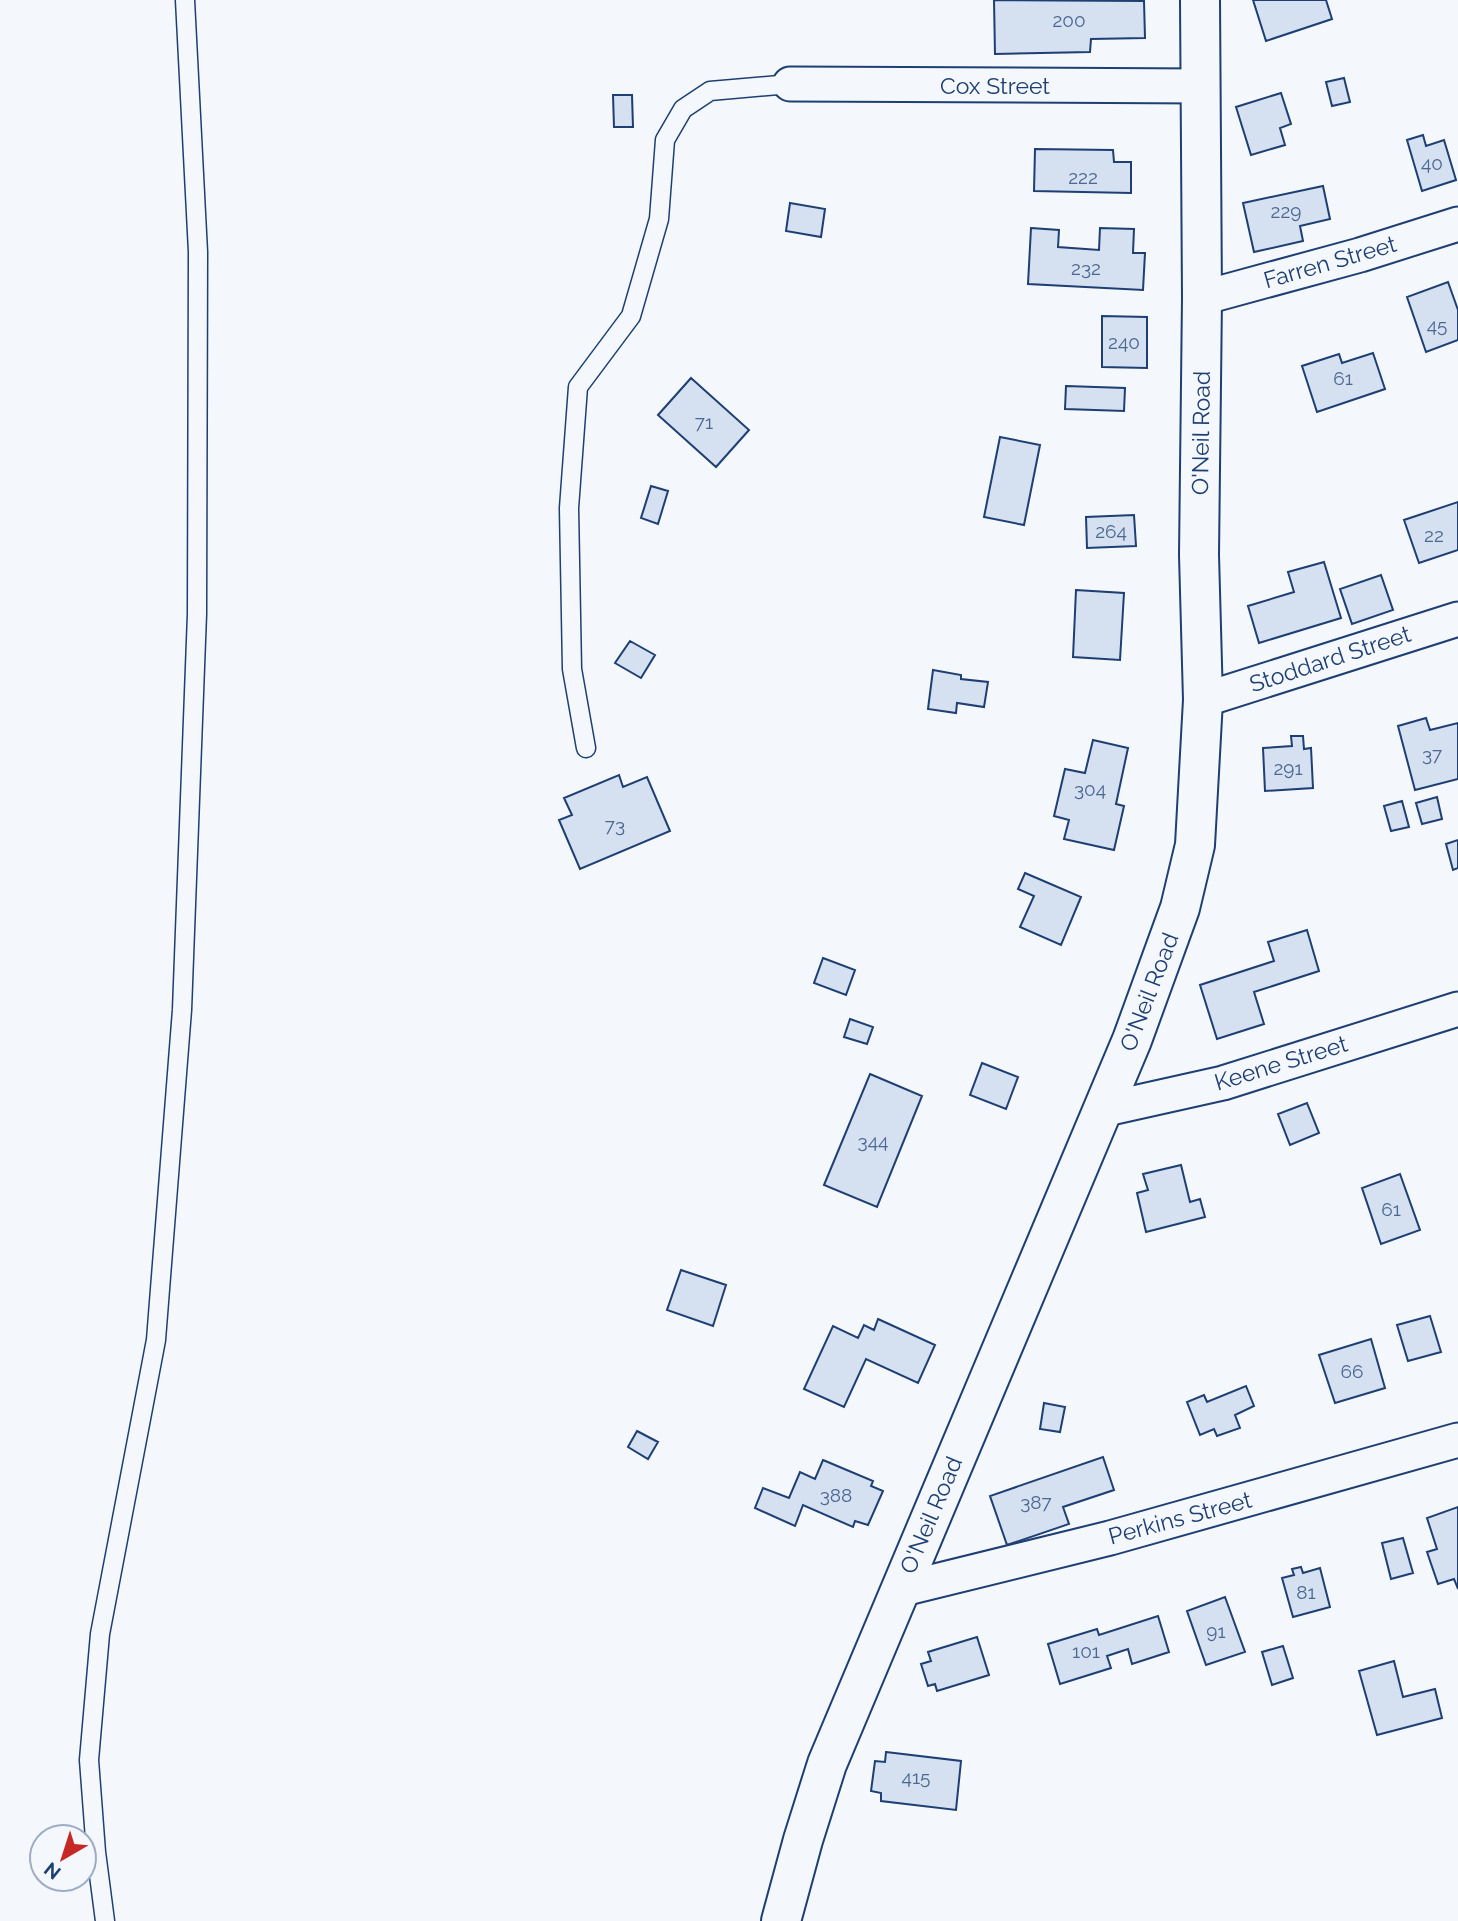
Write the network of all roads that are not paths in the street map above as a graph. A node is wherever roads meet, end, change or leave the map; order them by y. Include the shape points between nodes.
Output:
1 (185, 0) edge
2 (1200, 0) edge
3 (790, 84) joint
4 (1200, 86) junction
5 (1458, 224) edge
6 (1202, 298) junction
7 (1458, 619) edge
8 (1203, 700) junction
9 (586, 748) dead end
10 (1458, 1009) edge
11 (1102, 1110) junction
12 (1458, 1440) edge
13 (899, 1590) junction
14 (106, 1921) edge
15 (781, 1921) edge

1 - 14 lane via 198,266 197,614 182,1010 156,1340 100,1634 89,1759
2 - 4 street, O'Neil Road
3 - 4 street, Cox Street
3 - 9 lane via 710,91 683,109 665,139 659,219 631,316 578,387 569,508 572,669
4 - 6 street, O'Neil Road
5 - 6 street, Farren Street
6 - 8 street, O'Neil Road via 1199,555
7 - 8 street, Stoddard Street
8 - 11 street, O'Neil Road via 1195,845 1180,908
10 - 11 street, Keene Street via 1223,1083
11 - 13 street, O'Neil Road
12 - 13 street, Perkins Street via 1110,1538
13 - 15 street, O'Neil Road via 827,1763

